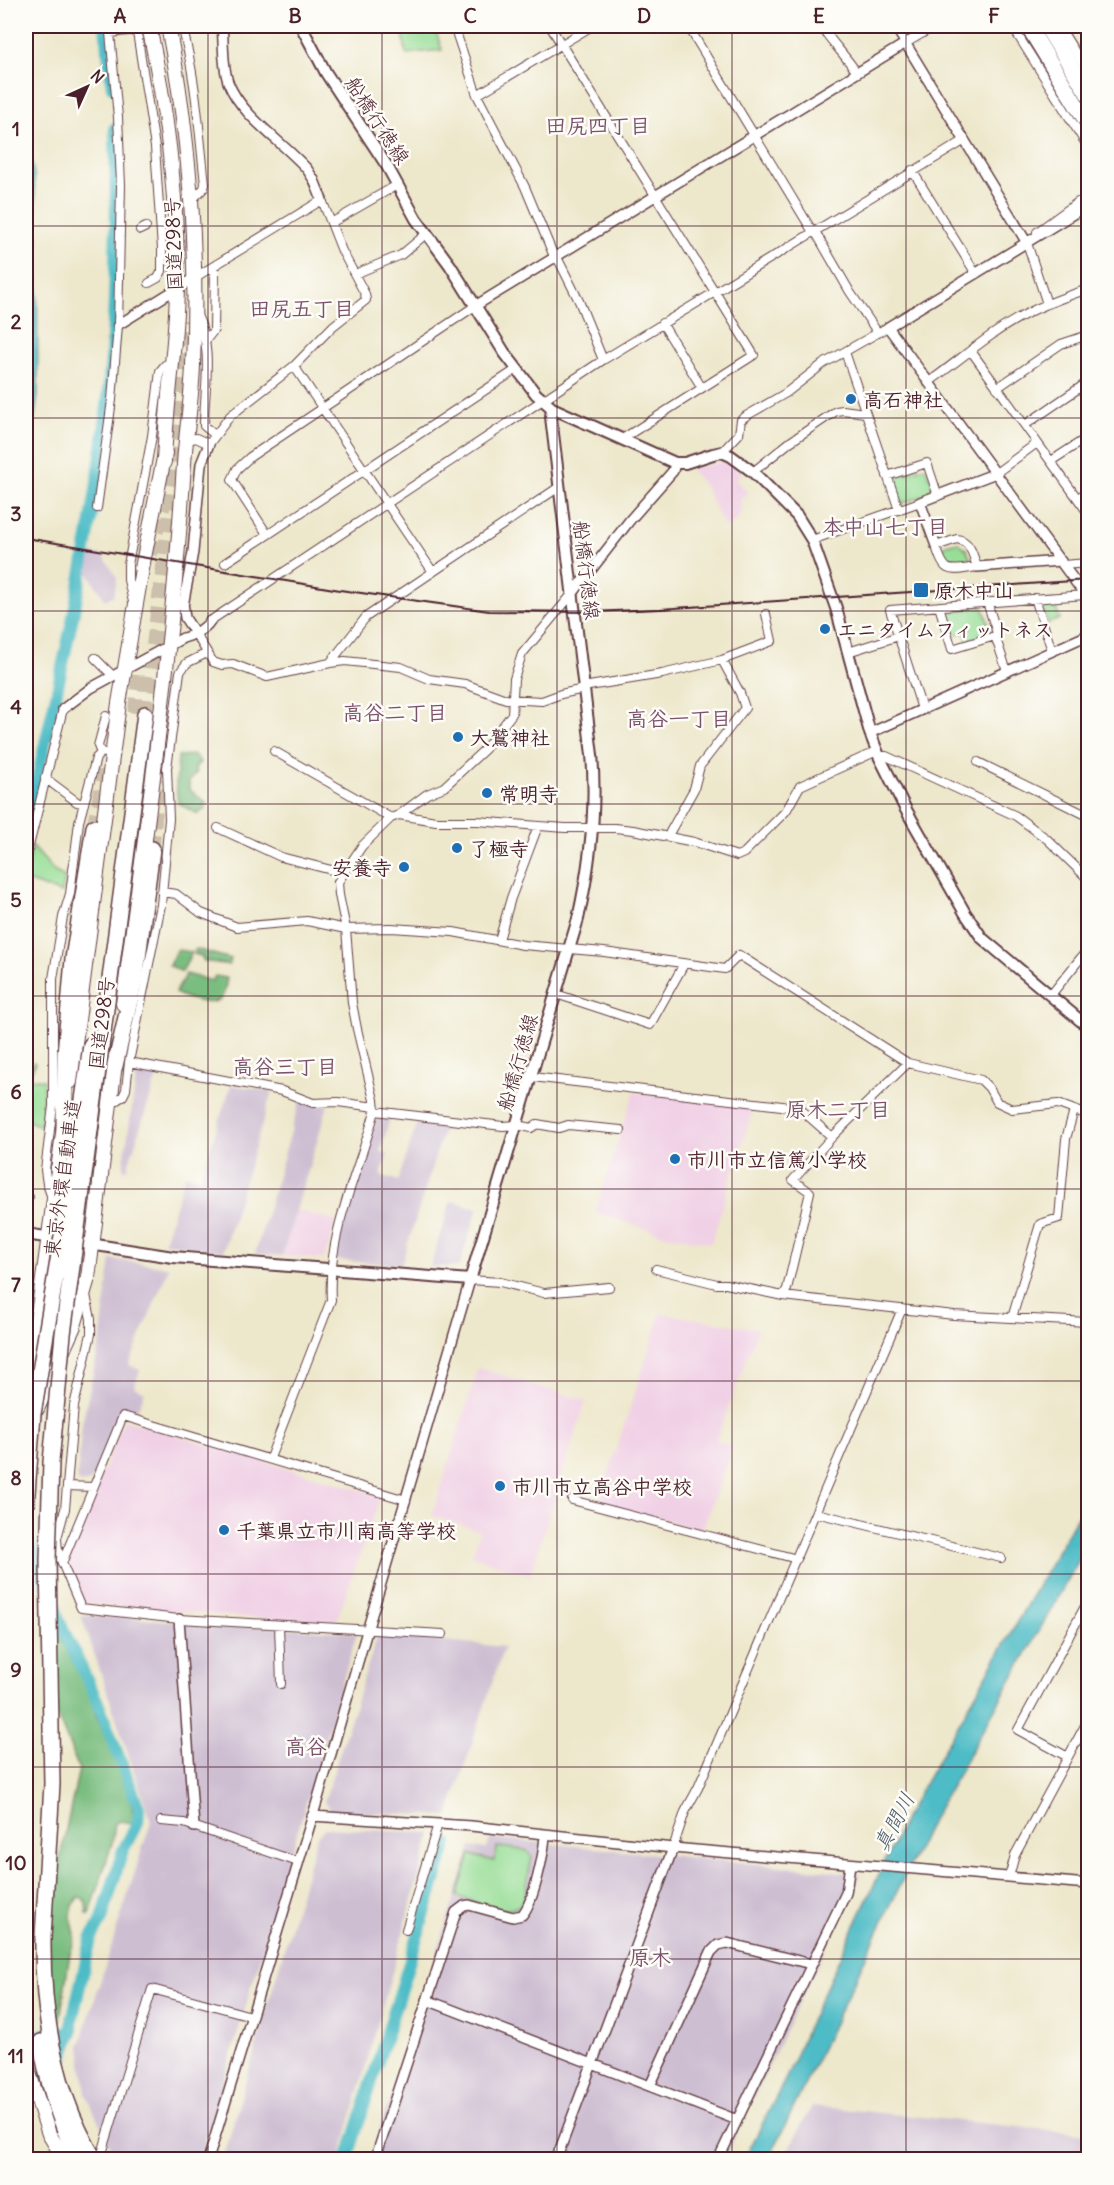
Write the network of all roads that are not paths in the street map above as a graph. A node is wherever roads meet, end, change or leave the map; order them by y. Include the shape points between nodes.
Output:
1 (168, 26) edge
2 (182, 26) edge
3 (222, 26) edge
4 (301, 26) edge
5 (454, 26) edge
6 (550, 26) edge
7 (592, 26) edge
8 (688, 26) edge
9 (821, 26) edge
10 (895, 26) edge
11 (935, 26) edge
12 (1012, 26) edge
13 (1028, 26) edge
14 (1046, 26) edge
15 (1059, 26) edge
16 (141, 27) edge
17 (906, 43) junction
18 (562, 44) junction
19 (856, 73) junction
20 (1089, 73) edge
21 (1089, 94) edge
22 (477, 96) junction
23 (1089, 124) edge
24 (755, 136) junction
25 (965, 140) junction
26 (1089, 147) edge
27 (912, 170) junction
28 (397, 185) junction
29 (656, 197) junction
30 (192, 200) junction
31 (322, 200) junction
32 (1078, 202) dead end
33 (1089, 205) edge
34 (160, 216) junction
35 (331, 223) junction
36 (174, 224) junction
37 (813, 231) junction
38 (426, 234) junction
39 (1027, 243) junction
40 (556, 258) junction
41 (214, 272) dead end
42 (354, 274) junction
43 (976, 274) junction
44 (195, 278) junction
45 (149, 284) dead end
46 (177, 288) junction
47 (1089, 289) edge
48 (714, 293) junction
49 (1047, 304) junction
50 (476, 306) junction
51 (195, 311) junction
52 (662, 324) junction
53 (118, 325) junction
54 (888, 327) junction
55 (878, 333) junction
56 (1089, 334) edge
57 (206, 340) junction
58 (971, 351) junction
59 (845, 352) junction
60 (603, 360) junction
61 (173, 363) junction
62 (294, 366) junction
63 (517, 369) junction
64 (929, 382) junction
65 (1089, 382) edge
66 (702, 387) junction
67 (997, 388) junction
68 (542, 400) junction
69 (552, 408) junction
70 (322, 409) junction
71 (865, 413) junction
72 (1025, 425) junction
73 (1089, 437) edge
74 (622, 439) junction
75 (187, 440) junction
76 (212, 440) junction
77 (1037, 442) junction
78 (723, 452) junction
79 (165, 453) junction
80 (1051, 461) junction
81 (675, 463) junction
82 (364, 471) junction
83 (753, 472) junction
84 (996, 473) junction
85 (887, 476) junction
86 (559, 487) junction
87 (1089, 491) edge
88 (938, 496) junction
89 (1078, 498) junction
90 (920, 502) junction
91 (386, 504) junction
92 (97, 508) dead end
93 (899, 510) junction
94 (1089, 513) edge
95 (267, 534) junction
96 (812, 540) junction
97 (936, 546) junction
98 (225, 563) dead end
99 (1062, 563) junction
100 (1089, 563) edge
101 (977, 567) junction
102 (433, 572) junction
103 (573, 592) junction
104 (1087, 597) edge
105 (1035, 598) junction
106 (987, 602) junction
107 (939, 606) junction
108 (135, 609) junction
109 (766, 614) dead end
110 (210, 621) joint
111 (194, 632) junction
112 (1089, 635) edge
113 (899, 636) junction
114 (995, 636) junction
115 (167, 647) junction
116 (1052, 651) junction
117 (848, 652) junction
118 (207, 654) junction
119 (95, 658) dead end
120 (722, 660) junction
121 (330, 663) junction
122 (123, 671) junction
123 (1007, 671) junction
124 (166, 681) junction
125 (583, 688) junction
126 (177, 691) junction
127 (514, 699) junction
128 (162, 704) junction
129 (63, 709) joint
130 (922, 709) junction
131 (140, 714) tunnel mouth
132 (870, 733) junction
133 (274, 751) dead end
134 (107, 752) junction
135 (878, 754) junction
136 (978, 762) dead end
137 (45, 778) junction
138 (84, 804) junction
139 (395, 816) junction
140 (1089, 816) edge
141 (538, 826) junction
142 (94, 827) tunnel mouth
143 (218, 828) dead end
144 (592, 829) junction
145 (669, 838) junction
146 (152, 849) tunnel mouth
147 (26, 858) edge
148 (343, 873) junction
149 (1089, 879) edge
150 (162, 892) junction
151 (346, 929) junction
152 (499, 940) junction
153 (570, 949) junction
154 (1089, 949) edge
155 (684, 964) junction
156 (556, 994) junction
157 (1050, 996) junction
158 (1089, 1027) edge
159 (908, 1063) junction
160 (122, 1064) junction
161 (532, 1077) junction
162 (375, 1109) junction
163 (1074, 1110) junction
164 (1089, 1114) edge
165 (518, 1125) junction
166 (64, 1128) junction
167 (621, 1130) dead end
168 (832, 1137) junction
169 (77, 1182) junction
170 (54, 1205) junction
171 (26, 1234) edge
172 (49, 1238) junction
173 (93, 1245) junction
174 (656, 1269) dead end
175 (331, 1270) junction
176 (470, 1280) junction
177 (609, 1287) dead end
178 (85, 1290) junction
179 (783, 1296) junction
180 (902, 1309) junction
181 (1012, 1317) junction
182 (1089, 1322) edge
183 (29, 1343) edge
184 (26, 1381) edge
185 (26, 1445) edge
186 (270, 1458) junction
187 (67, 1486) junction
188 (93, 1487) junction
189 (406, 1500) junction
190 (572, 1500) dead end
191 (26, 1506) edge
192 (816, 1513) junction
193 (1001, 1558) dead end
194 (797, 1559) junction
195 (62, 1563) junction
196 (1089, 1601) edge
197 (179, 1619) junction
198 (279, 1624) junction
199 (368, 1628) junction
200 (443, 1634) dead end
201 (281, 1684) dead end
202 (1089, 1720) edge
203 (1068, 1757) junction
204 (312, 1816) junction
205 (161, 1821) dead end
206 (438, 1824) junction
207 (194, 1827) junction
208 (545, 1835) junction
209 (673, 1848) junction
210 (298, 1862) junction
211 (850, 1864) junction
212 (1009, 1877) junction
213 (1089, 1884) edge
214 (406, 1930) dead end
215 (43, 1937) junction
216 (811, 1964) junction
217 (427, 2000) junction
218 (251, 2016) junction
219 (26, 2064) edge
220 (593, 2064) junction
221 (650, 2086) junction
222 (41, 2113) junction
223 (737, 2120) junction
224 (65, 2160) edge
225 (76, 2160) edge
226 (95, 2160) edge
227 (99, 2160) edge
228 (208, 2160) edge
229 (375, 2160) edge
230 (556, 2160) edge
231 (718, 2160) edge

1 - 30 highway, 国道298号
2 - 30 street via 197,101 205,184
3 - 31 street via 231,89 245,109 307,169
4 - 28 main road, 船橋行徳線
5 - 22 street
6 - 18 street
7 - 18 street
8 - 24 street
9 - 19 street
10 - 17 street
11 - 17 street
12 - 26 street
13 - 23 highway
14 - 21 highway
15 - 20 street
16 - 34 street
16 - 36 highway, 国道298号 via 167,134
16 - 53 street via 110,33 121,184
17 - 19 street
17 - 25 street
18 - 22 street
18 - 29 street
19 - 24 street
22 - 40 street via 525,187
24 - 29 street
24 - 37 street
25 - 27 street
25 - 39 street
27 - 37 street
27 - 43 street
28 - 35 street
28 - 38 main road, 船橋行徳線
29 - 40 street
29 - 48 street
30 - 44 highway, 国道298号
31 - 35 street
31 - 44 street
32 - 39 street via 1030,236
33 - 39 street
34 - 36 street via 167,216
34 - 45 street via 162,271
35 - 42 street
36 - 46 highway, 国道298号
37 - 48 street
37 - 55 street
38 - 42 street via 401,255
38 - 50 main road, 船橋行徳線
39 - 43 street
39 - 49 street
40 - 50 street
40 - 60 street
41 - 57 street via 214,327
42 - 62 street via 366,300 333,326
43 - 54 street
44 - 46 street
44 - 51 highway, 国道298号
46 - 53 street
46 - 61 highway, 国道298号
47 - 49 street
48 - 52 street
48 - 66 street via 754,354
49 - 58 street via 1003,327
50 - 63 main road, 船橋行徳線
50 - 70 street
51 - 57 street
51 - 75 highway, 国道298号
52 - 60 street
52 - 66 street
53 - 92 street
54 - 55 street
54 - 64 street
55 - 59 street
56 - 67 street via 1061,344
57 - 76 street via 204,426
58 - 64 street
58 - 67 street
59 - 71 street
59 - 78 street via 741,420 739,434
60 - 68 street
61 - 79 highway, 国道298号
61 - 108 street via 160,371 128,565
62 - 70 street
62 - 76 street via 230,416
63 - 68 main road, 船橋行徳線
63 - 82 street
64 - 84 street
65 - 72 street
66 - 74 street
67 - 72 street
68 - 69 main road, 船橋行徳線
68 - 91 street
69 - 74 main road, 船橋行徳線
69 - 86 main road, 船橋行徳線
70 - 82 street
70 - 95 street via 250,457 233,476
71 - 83 street via 836,411
71 - 85 street
72 - 77 street
73 - 80 street
74 - 81 main road, 船橋行徳線
75 - 76 street
75 - 115 highway, 国道298号 via 170,555
76 - 111 street via 201,464 194,530 184,573 185,618
77 - 80 street
77 - 84 street
78 - 81 main road
78 - 83 main road
79 - 108 highway, 国道298号
79 - 122 highway, 国道298号 via 153,552
80 - 89 street
81 - 103 street via 673,471
82 - 91 street
82 - 95 street
83 - 96 main road via 797,516
84 - 88 street
84 - 99 street
85 - 88 street via 927,463
85 - 93 street
86 - 102 street
86 - 103 main road, 船橋行徳線
87 - 89 street
88 - 90 street
89 - 94 street
90 - 93 street
90 - 97 street
91 - 102 street
91 - 110 street
93 - 96 street
95 - 98 street
96 - 117 main road
97 - 101 street via 945,568
97 - 101 street via 957,539 965,542
99 - 100 street
99 - 101 street
99 - 104 street
102 - 121 street via 366,617
103 - 125 main road, 船橋行徳線
103 - 127 street via 522,654 514,679
104 - 105 street
105 - 106 street
105 - 116 street
106 - 107 street
106 - 114 street
107 - 113 street via 890,610
107 - 114 street via 952,649
108 - 122 highway, 国道298号
109 - 120 street via 772,641
110 - 111 street
111 - 115 street
111 - 118 street
112 - 116 street
113 - 117 street
113 - 130 street
114 - 123 street
115 - 122 street
115 - 124 highway, 国道298号
115 - 128 highway, 国道298号
116 - 123 street
117 - 132 main road
118 - 121 street via 218,664 233,664 267,677
118 - 126 street via 182,667
119 - 122 street
120 - 125 street
120 - 145 street via 745,708 700,766 694,789
121 - 127 street via 401,667 429,679 479,687 498,697
122 - 129 street
122 - 134 highway, 国道298号
123 - 130 street
124 - 126 street
124 - 128 highway, 国道298号
125 - 127 street via 542,701
125 - 144 main road, 船橋行徳線 via 594,778
126 - 150 street via 167,768 169,819
127 - 139 street via 512,714 485,749 444,787
128 - 160 highway, 国道298号
129 - 137 street
130 - 132 street
131 - 169 highway, 東京外環自動車道
132 - 135 main road
133 - 139 street
134 - 138 street via 96,758
134 - 166 highway, 国道298号
135 - 145 street via 800,786 786,811 737,856
135 - 149 street via 1016,816
135 - 157 main road via 905,808 979,933
136 - 140 street
137 - 138 street
137 - 147 street
138 - 170 street via 53,986 53,1106 45,1170
139 - 141 street
139 - 148 street via 362,846
141 - 144 street
141 - 152 street
142 - 166 highway via 73,959
143 - 148 street via 282,857
144 - 145 street via 624,829
144 - 153 main road, 船橋行徳線 via 584,893
146 - 160 highway
148 - 151 street via 338,882
150 - 151 street via 181,896 201,913 237,927 307,921
150 - 160 street
151 - 152 street via 453,932
151 - 162 street via 352,1003
152 - 153 street
153 - 155 street
153 - 156 main road, 船橋行徳線
154 - 157 street
155 - 156 street via 650,1025
155 - 159 street via 725,969 739,955
156 - 161 main road, 船橋行徳線
157 - 158 main road
159 - 163 street via 981,1080 997,1102 1012,1109 1058,1104
159 - 168 street
160 - 162 street via 282,1091 313,1103 339,1102
160 - 173 highway, 国道298号 via 111,1105
161 - 165 main road, 船橋行徳線
161 - 168 street via 799,1108
162 - 165 street
162 - 175 street via 338,1225
163 - 164 street
163 - 181 street via 1066,1139 1059,1218 1040,1224
165 - 167 street
165 - 176 main road, 船橋行徳線
166 - 170 highway, 国道298号
168 - 179 street via 794,1180 810,1192
169 - 191 highway, 東京外環自動車道, bridge via 33,1414
169 - 215 highway, 東京外環自動車道, bridge via 51,1462 48,1570 52,1784
170 - 172 highway, 国道298号
171 - 172 main road
172 - 173 main road
172 - 183 highway, 国道298号
173 - 175 main road via 173,1257
173 - 178 highway, 国道298号
174 - 179 street
175 - 176 main road
175 - 186 street via 331,1300
176 - 177 street via 500,1282 544,1293
176 - 189 street
178 - 185 highway, 国道298号
178 - 187 street via 91,1334 74,1406
179 - 180 street
180 - 181 street
180 - 192 street
181 - 182 street
183 - 184 highway, 国道298号
186 - 188 street via 123,1416
186 - 189 street
187 - 188 street
187 - 195 street via 57,1538
188 - 195 street
189 - 199 street
190 - 194 street
192 - 193 street
192 - 194 street
194 - 209 street via 685,1812
195 - 197 street via 81,1608
196 - 203 street via 1018,1730
197 - 198 street
197 - 207 street
198 - 199 street
198 - 201 street
199 - 200 street
199 - 204 street
202 - 203 street
203 - 212 street via 1012,1862
204 - 206 street
204 - 210 street
205 - 207 street
206 - 208 street
206 - 214 street
207 - 210 street
208 - 209 street
208 - 217 street via 543,1857 526,1911 513,1917 474,1905 459,1908
209 - 211 street
209 - 220 street
210 - 218 street
211 - 212 street
211 - 216 street via 846,1893
212 - 213 street
215 - 225 highway via 41,2042 55,2107
215 - 226 highway via 44,1994 57,2072 72,2117
216 - 221 street via 727,1944 715,1947
216 - 223 street
217 - 220 street
217 - 229 street
218 - 227 street via 152,1989
218 - 228 street
219 - 222 highway
220 - 221 street
220 - 230 street
221 - 223 street
222 - 224 highway
222 - 225 highway via 58,2141
223 - 231 street

